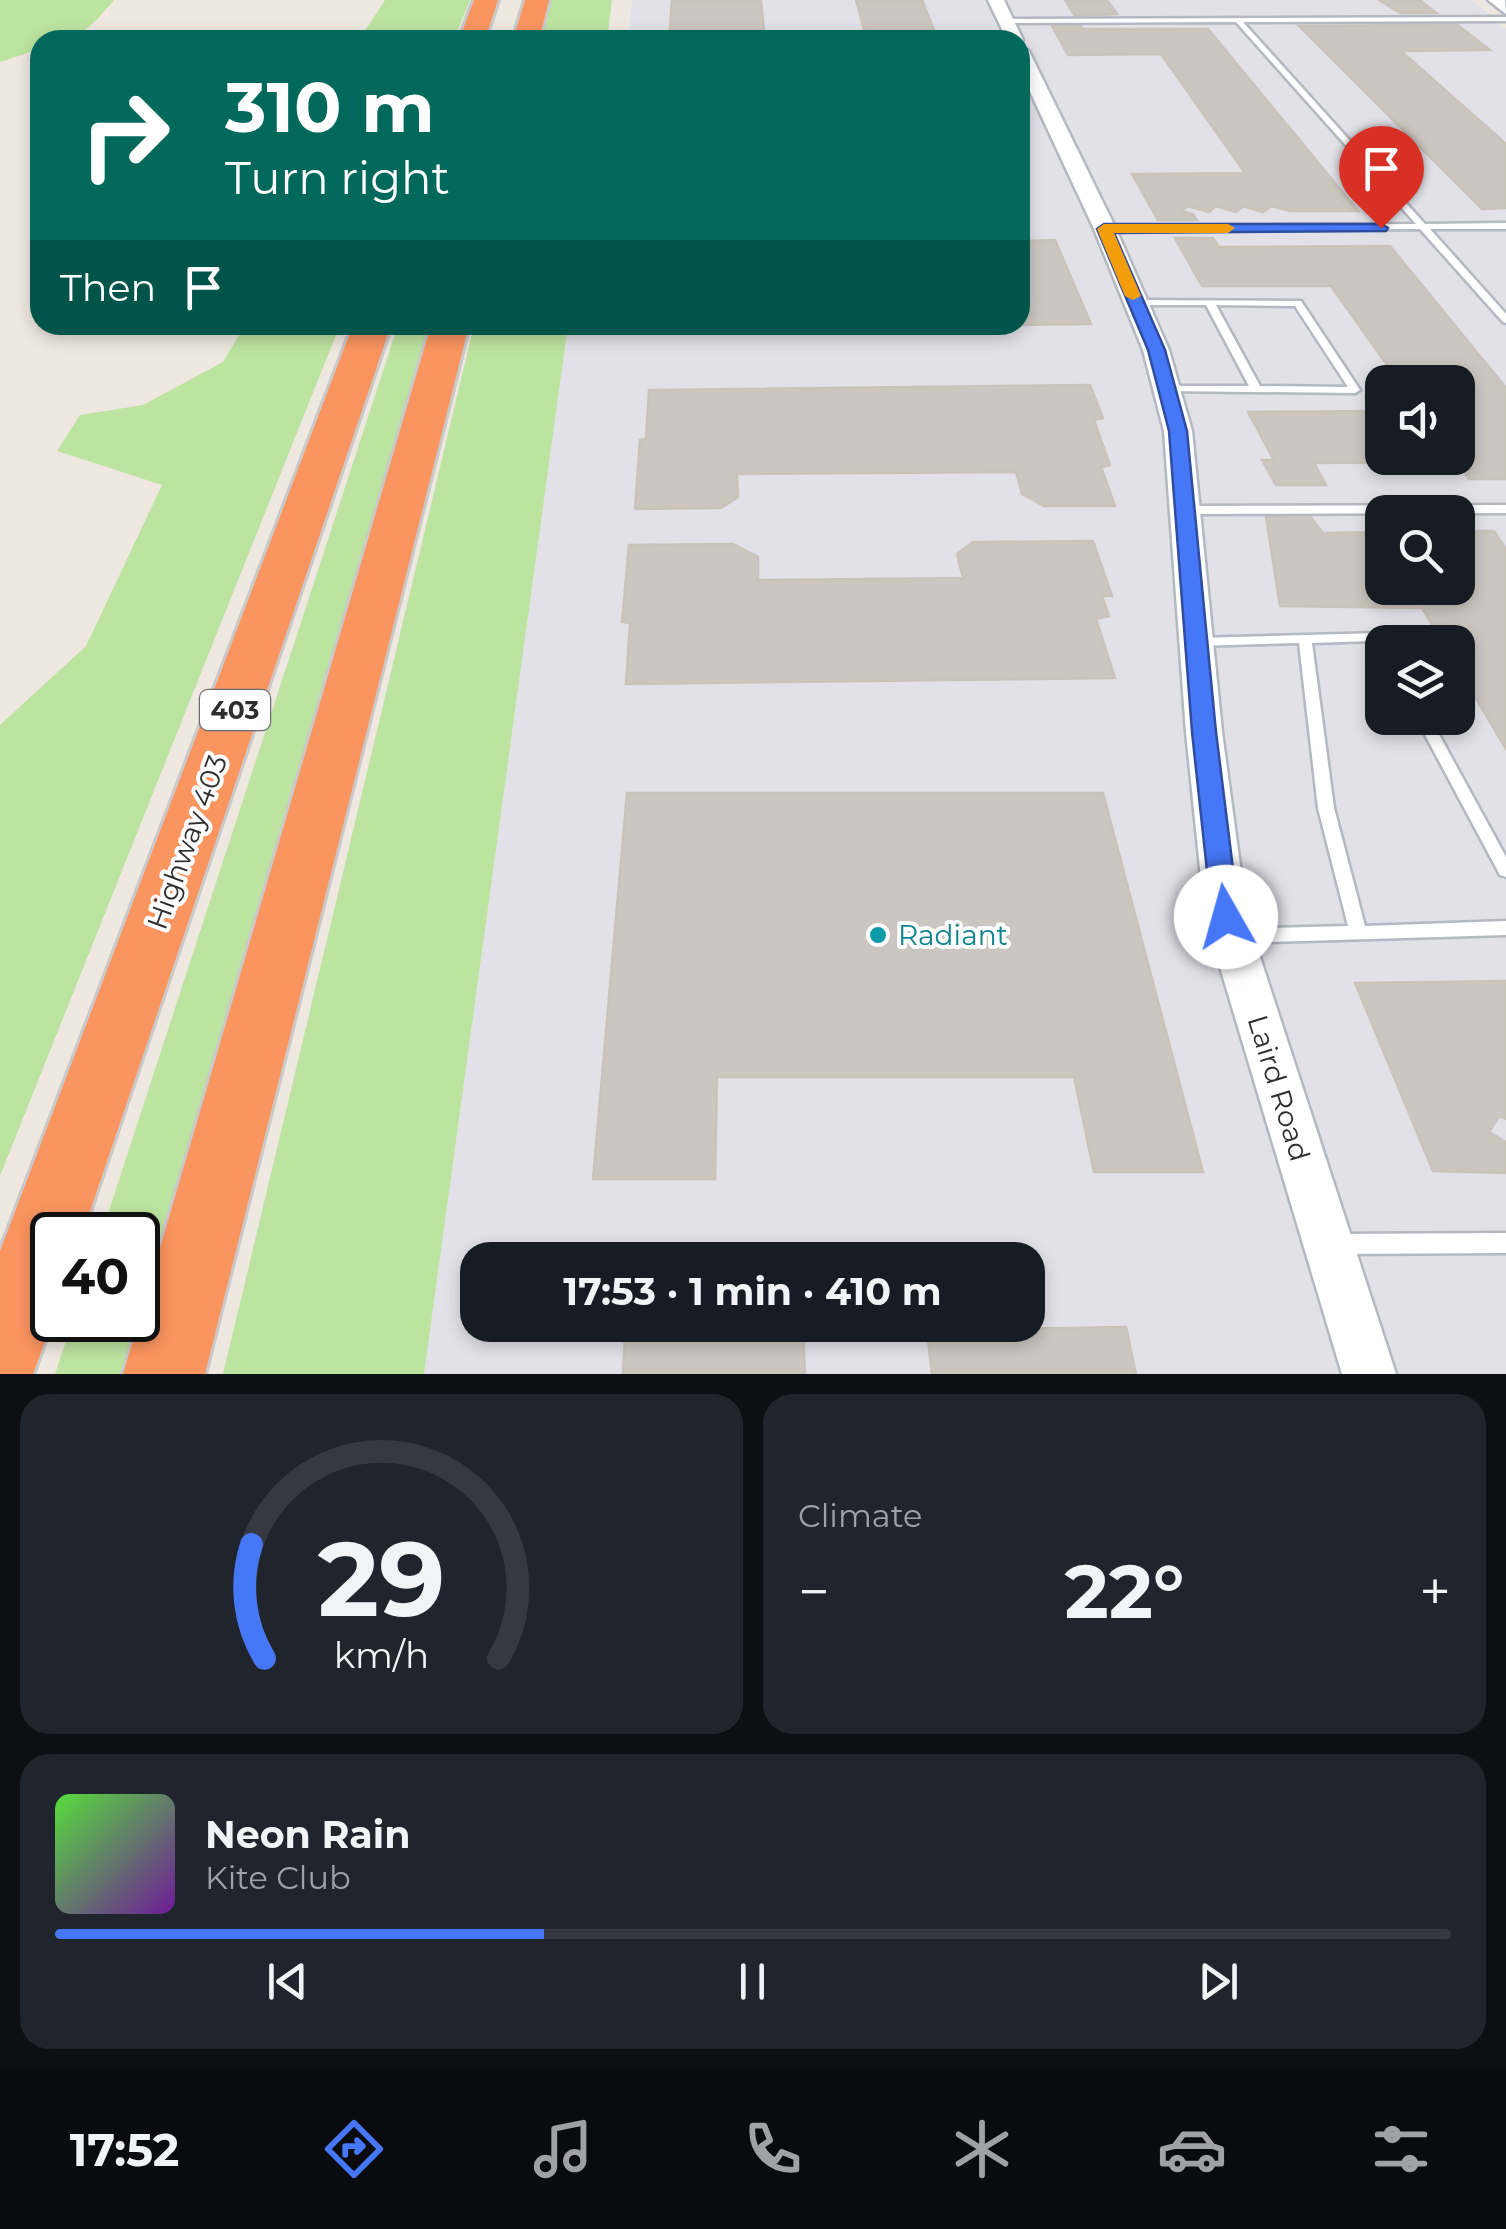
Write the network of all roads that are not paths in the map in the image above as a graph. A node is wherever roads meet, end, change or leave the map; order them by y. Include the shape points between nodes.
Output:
1 (486, 0) edge
2 (536, 0) edge
3 (996, 0) edge
4 (1496, 0) edge
5 (1506, 9) edge
6 (1506, 19) edge
7 (1238, 20) junction
8 (476, 30) edge
9 (528, 30) edge
10 (1010, 30) edge
11 (1030, 35) edge
12 (1030, 72) edge
13 (1506, 226) edge
14 (1420, 228) junction
15 (1104, 229) junction
16 (1136, 302) junction
17 (1210, 303) junction
18 (1506, 320) edge
19 (368, 335) edge
20 (447, 335) edge
21 (1167, 389) junction
22 (1256, 389) junction
23 (1506, 509) edge
24 (1186, 510) junction
25 (1365, 637) edge
26 (1305, 639) junction
27 (1196, 642) junction
28 (1431, 735) edge
29 (1506, 871) edge
30 (1506, 928) edge
31 (1358, 932) junction
32 (1232, 936) junction
33 (1506, 1243) edge
34 (1326, 1244) junction
35 (0, 1358) edge
36 (164, 1374) edge
37 (1369, 1374) edge

1 - 8 highway
2 - 9 highway
3 - 10 street, Laird Road
4 - 5 street
6 - 7 lane
7 - 11 lane
7 - 14 lane
12 - 15 street, Laird Road
13 - 14 lane
14 - 15 lane
14 - 18 lane
15 - 16 street, Laird Road
16 - 17 lane
16 - 21 street, Laird Road
17 - 22 lane
17 - 22 lane via 1298,303 1355,390
19 - 35 highway, Highway 403 / 403
20 - 36 highway
21 - 22 lane
21 - 24 street, Laird Road
23 - 24 lane
24 - 27 street, Laird Road
25 - 26 lane
26 - 27 lane
26 - 31 lane via 1326,808
27 - 32 street, Laird Road
28 - 29 lane
30 - 31 lane
31 - 32 lane
32 - 34 street, Laird Road
33 - 34 lane
34 - 37 street, Laird Road

